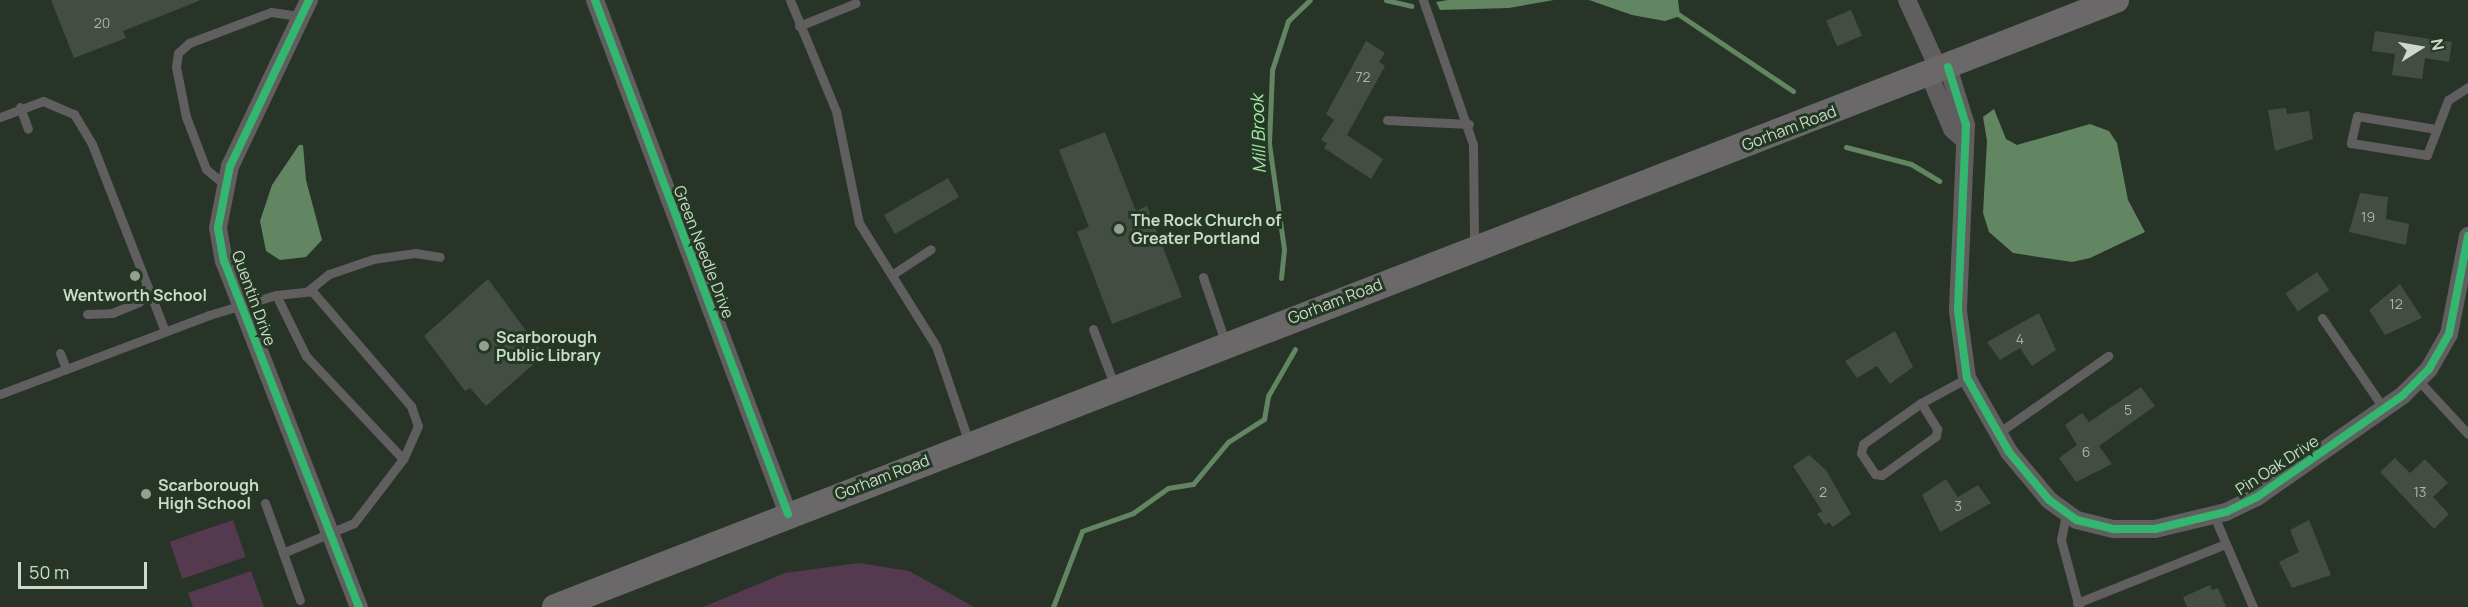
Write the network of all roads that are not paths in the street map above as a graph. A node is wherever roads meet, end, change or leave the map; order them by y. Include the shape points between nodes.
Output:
1 (595, 0) edge
2 (790, 0) edge
3 (1423, 0) edge
4 (1907, 0) edge
5 (2116, 0) edge
6 (856, 3) dead end
7 (305, 8) edge
8 (799, 26) junction
9 (1938, 70) junction
10 (2468, 87) edge
11 (20, 107) junction
12 (0, 117) edge
13 (1387, 120) dead end
14 (1469, 124) junction
15 (28, 129) dead end
16 (2436, 129) junction
17 (225, 185) junction
18 (2468, 236) edge
19 (1474, 247) junction
20 (931, 249) dead end
21 (440, 257) dead end
22 (892, 274) junction
23 (1203, 277) dead end
24 (146, 284) junction
25 (309, 290) junction
26 (276, 295) junction
27 (241, 305) junction
28 (87, 314) dead end
29 (2322, 318) dead end
30 (1093, 329) dead end
31 (165, 332) junction
32 (1226, 344) junction
33 (60, 353) dead end
34 (2108, 356) dead end
35 (66, 369) junction
36 (1967, 378) junction
37 (2419, 381) junction
38 (1115, 387) junction
39 (0, 394) edge
40 (1921, 403) junction
41 (2384, 409) junction
42 (1997, 434) junction
43 (2468, 434) edge
44 (969, 443) junction
45 (403, 459) junction
46 (265, 503) dead end
47 (788, 514) junction
48 (2066, 514) junction
49 (2214, 516) junction
50 (331, 537) junction
51 (2225, 544) junction
52 (283, 553) junction
53 (300, 600) dead end
54 (2078, 605) edge
55 (359, 607) edge
56 (555, 607) edge
57 (2253, 607) edge

1 - 47 street, Green Needle Drive
2 - 8 lane
3 - 14 lane
4 - 9 street
5 - 9 main road, Gorham Road
6 - 8 lane
7 - 17 street, Quentin Drive
7 - 17 lane via 271,12 189,43 178,53 176,67 186,117 206,169
8 - 22 lane via 836,111 854,208
9 - 19 main road, Gorham Road
9 - 36 street, Pin Oak Drive via 1952,129 1963,139 1958,311
10 - 16 lane via 2450,97
11 - 12 lane
11 - 15 lane
11 - 24 lane via 51,101 74,114 92,144
13 - 14 lane
14 - 19 lane
16 - 16 lane via 2427,155 2351,143 2357,117
17 - 27 street, Quentin Drive via 220,244
18 - 37 street, Pin Oak Drive via 2449,333
19 - 32 main road, Gorham Road
20 - 22 lane
21 - 25 lane via 415,253 373,259 329,274
22 - 44 lane via 936,346
23 - 32 lane
24 - 28 lane via 139,302 112,313
24 - 31 lane
25 - 26 lane
25 - 45 lane via 321,297 415,413 417,432
26 - 27 lane
26 - 45 lane via 306,356
27 - 31 lane
27 - 50 street, Quentin Drive
29 - 41 lane
30 - 38 lane
31 - 35 lane
32 - 38 main road, Gorham Road
33 - 35 lane
34 - 42 lane
35 - 39 lane
36 - 40 lane
36 - 42 street, Pin Oak Drive
37 - 41 street, Pin Oak Drive
37 - 43 lane
38 - 44 main road, Gorham Road
40 - 40 lane via 1863,444 1861,453 1875,474 1882,474 1936,436 1937,429
41 - 49 street, Pin Oak Drive via 2257,497
42 - 48 street, Pin Oak Drive via 2038,488
44 - 47 main road, Gorham Road
45 - 50 lane via 354,523
46 - 52 lane
47 - 56 main road, Gorham Road
48 - 49 street, Pin Oak Drive via 2095,525 2134,530 2175,526
48 - 54 lane via 2061,540
49 - 51 lane
50 - 52 lane
50 - 55 street, Quentin Drive
51 - 54 lane
51 - 57 lane
52 - 53 lane

